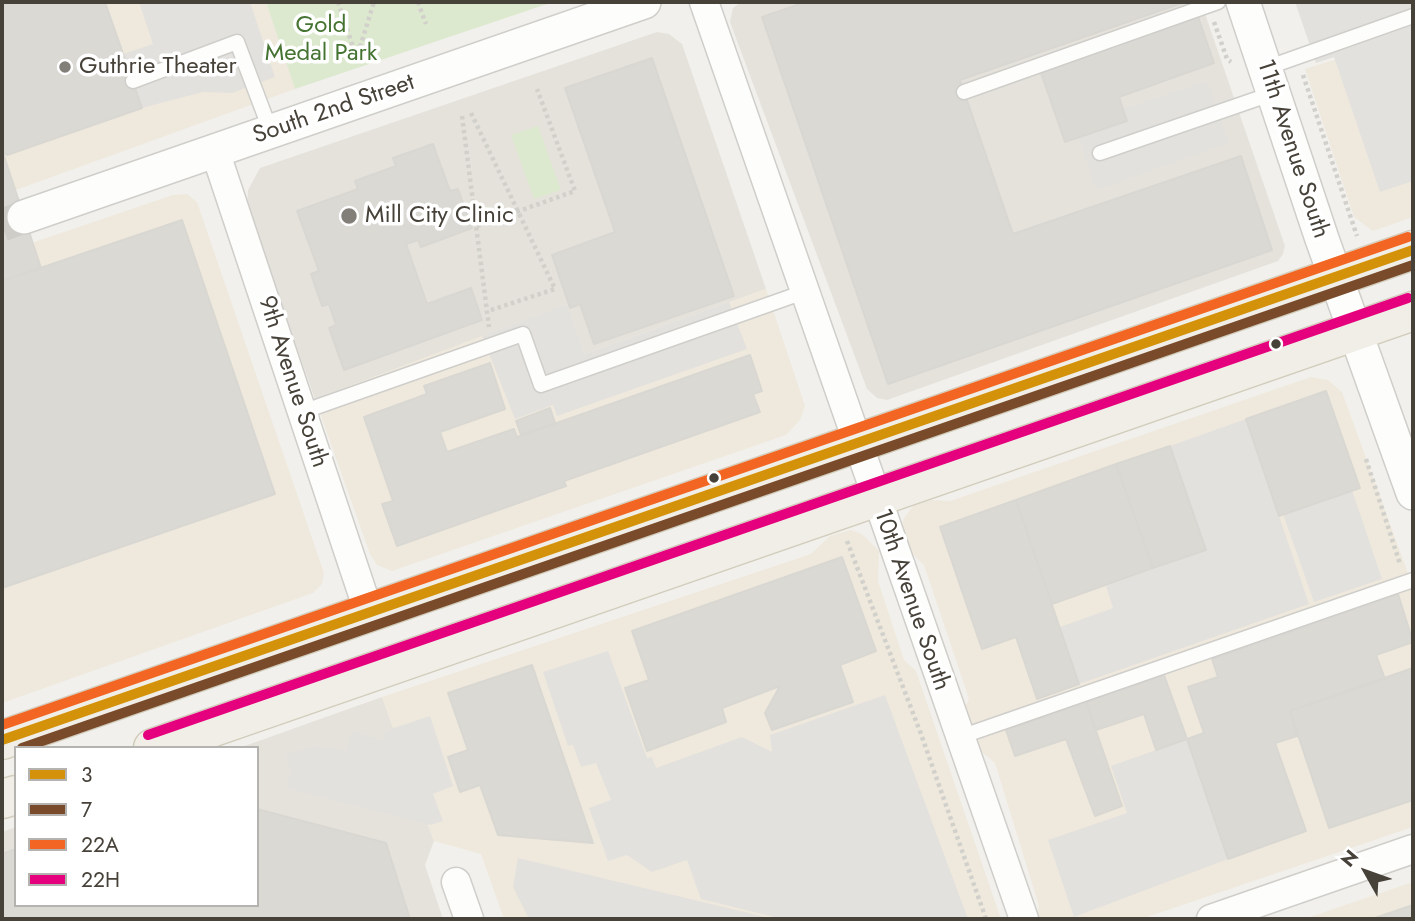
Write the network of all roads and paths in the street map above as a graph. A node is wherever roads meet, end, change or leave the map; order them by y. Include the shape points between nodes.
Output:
1 (338, 2) edge
2 (374, 2) edge
3 (418, 2) edge
4 (644, 2) edge
5 (704, 2) edge
6 (1218, 2) edge
7 (1243, 2) edge
8 (1413, 16) edge
9 (426, 24) dead end
10 (360, 47) dead end
11 (354, 50) dead end
12 (1279, 73) junction
13 (133, 81) dead end
14 (537, 89) dead end
15 (964, 92) dead end
16 (471, 113) dead end
17 (462, 116) dead end
18 (271, 132) junction
19 (215, 151) junction
20 (1100, 153) dead end
21 (518, 211) junction
22 (24, 218) tunnel mouth
23 (477, 226) junction
24 (1354, 227) dead end
25 (1413, 250) edge
26 (1336, 277) junction
27 (804, 292) junction
28 (488, 312) junction
29 (1413, 312) edge
30 (1356, 333) junction
31 (491, 346) junction
32 (302, 412) junction
33 (856, 444) junction
34 (1413, 493) edge
35 (875, 498) junction
36 (848, 541) dead end
37 (1413, 580) edge
38 (369, 613) junction
39 (960, 737) junction
40 (2, 740) edge
41 (159, 746) edge
42 (1413, 849) edge
43 (456, 882) dead end
44 (469, 919) edge
45 (986, 919) edge
46 (1024, 919) edge
47 (1211, 919) edge

1 - 11 path
2 - 10 path
3 - 9 path
4 - 18 street, South 2nd Street
5 - 27 street, 10th Avenue South
6 - 15 lane
7 - 12 street, 11th Avenue South
8 - 12 lane
12 - 20 lane
12 - 24 path
12 - 26 street, 11th Avenue South
13 - 18 lane via 237,42
14 - 21 path via 575,191
16 - 21 path
17 - 23 path
18 - 19 street, South 2nd Street
19 - 22 street, South 2nd Street
19 - 32 street, 9th Avenue South
21 - 23 path
21 - 28 path via 555,289
23 - 28 path
25 - 26 main road
26 - 30 street, 11th Avenue South
26 - 33 main road
27 - 31 lane via 541,385 523,334
27 - 33 street, 10th Avenue South
28 - 31 path
29 - 30 main road
30 - 34 street, 11th Avenue South
30 - 35 main road
31 - 32 lane
32 - 38 street, 9th Avenue South
33 - 35 street, 10th Avenue South
33 - 38 main road
35 - 39 street, 10th Avenue South
35 - 41 main road
36 - 45 path
37 - 39 lane
38 - 40 main road
39 - 46 street, 10th Avenue South
42 - 47 street
43 - 44 street

